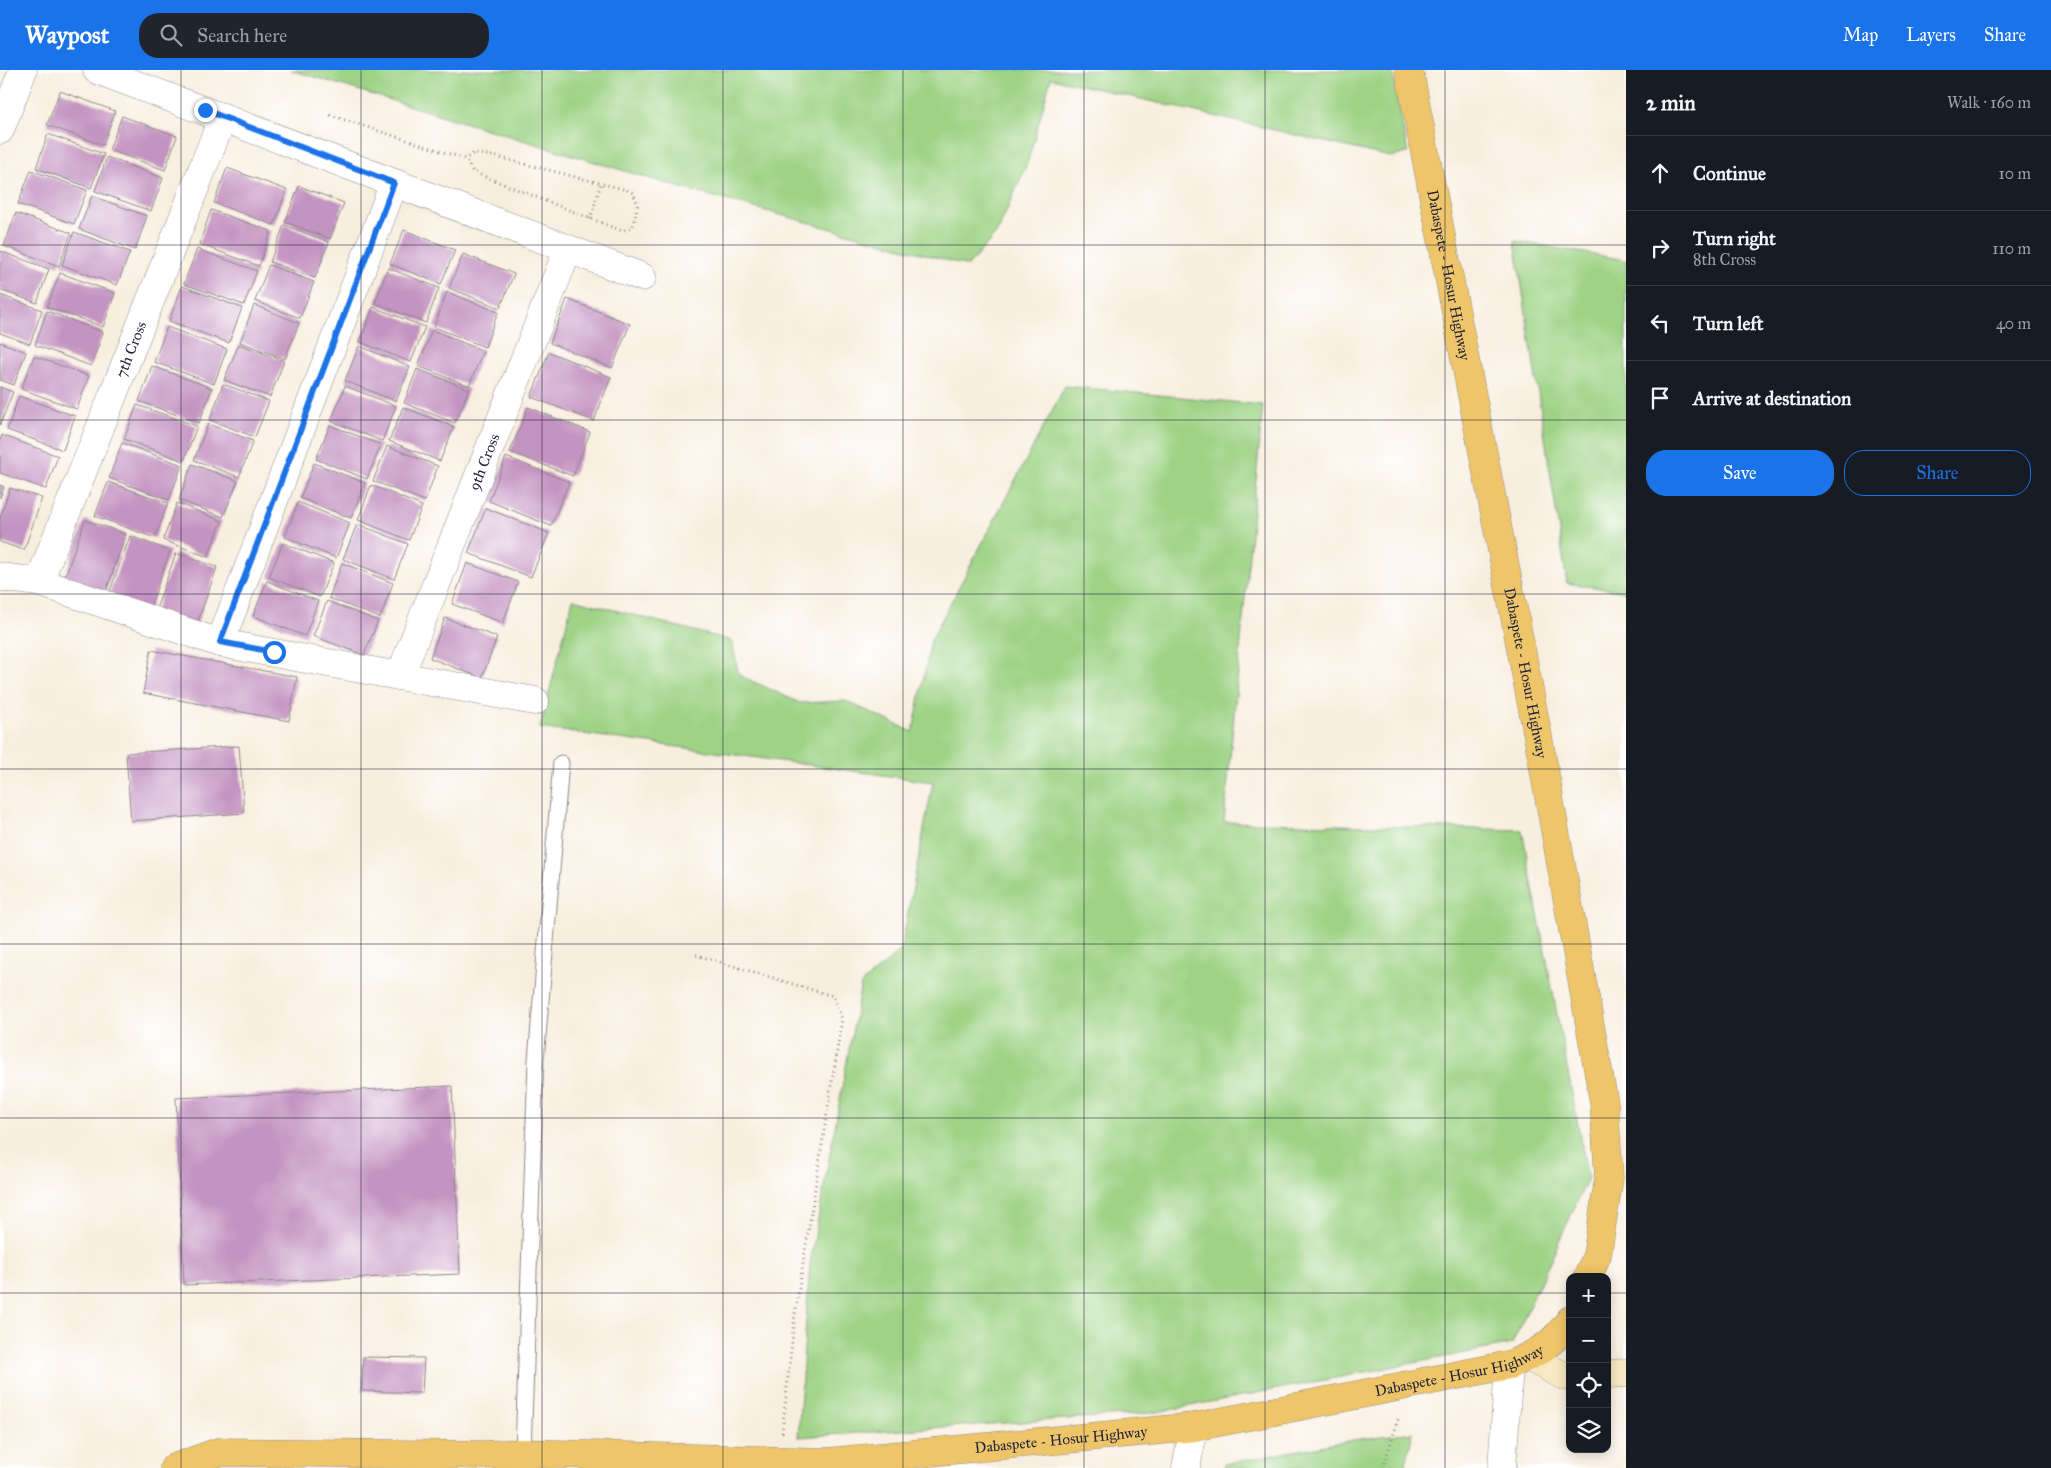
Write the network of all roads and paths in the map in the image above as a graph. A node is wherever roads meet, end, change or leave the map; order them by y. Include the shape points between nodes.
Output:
1 (23, 70) edge
2 (97, 70) edge
3 (1409, 70) edge
4 (330, 115) dead end
5 (223, 117) junction
6 (0, 130) edge
7 (465, 159) junction
8 (394, 183) junction
9 (601, 184) junction
10 (590, 219) junction
11 (568, 249) junction
12 (642, 278) dead end
13 (0, 577) edge
14 (39, 582) junction
15 (220, 642) junction
16 (400, 676) junction
17 (535, 701) dead end
18 (561, 764) dead end
19 (696, 955) dead end
20 (1590, 1273) edge
21 (1566, 1326) edge
22 (1518, 1361) junction
23 (1626, 1373) edge
24 (1611, 1374) edge
25 (1566, 1376) edge
26 (1401, 1386) junction
27 (1194, 1427) junction
28 (522, 1453) junction
29 (779, 1461) junction
30 (483, 1462) edge
31 (174, 1468) edge
32 (1186, 1468) edge
33 (1383, 1468) edge
34 (1502, 1468) edge

1 - 6 street
2 - 5 street
3 - 20 highway, Dabaspete - Hosur Highway via 1540,747 1604,1103 1609,1178 1597,1255
4 - 7 path
5 - 8 street
5 - 14 street, 7th Cross
7 - 9 path via 474,153 493,156
7 - 10 path via 473,172
8 - 11 street
8 - 15 street
9 - 10 path
9 - 10 path via 633,192 638,204 637,215 633,226 622,231
11 - 12 street
11 - 16 street, 9th Cross
13 - 14 street
14 - 15 street
15 - 16 street
16 - 17 street
18 - 28 lane via 536,1060
19 - 29 path via 833,996 842,1019 795,1314
21 - 22 highway, Dabaspete - Hosur Highway via 1558,1338
22 - 25 street
22 - 26 highway, Dabaspete - Hosur Highway
22 - 34 street
23 - 24 street
26 - 27 highway, Dabaspete - Hosur Highway
26 - 33 path via 1399,1417
27 - 29 highway, Dabaspete - Hosur Highway via 827,1462
27 - 32 street
28 - 29 highway, Dabaspete - Hosur Highway
28 - 30 highway, Dabaspete - Hosur Highway
30 - 31 highway, Dabaspete - Hosur Highway via 218,1452

